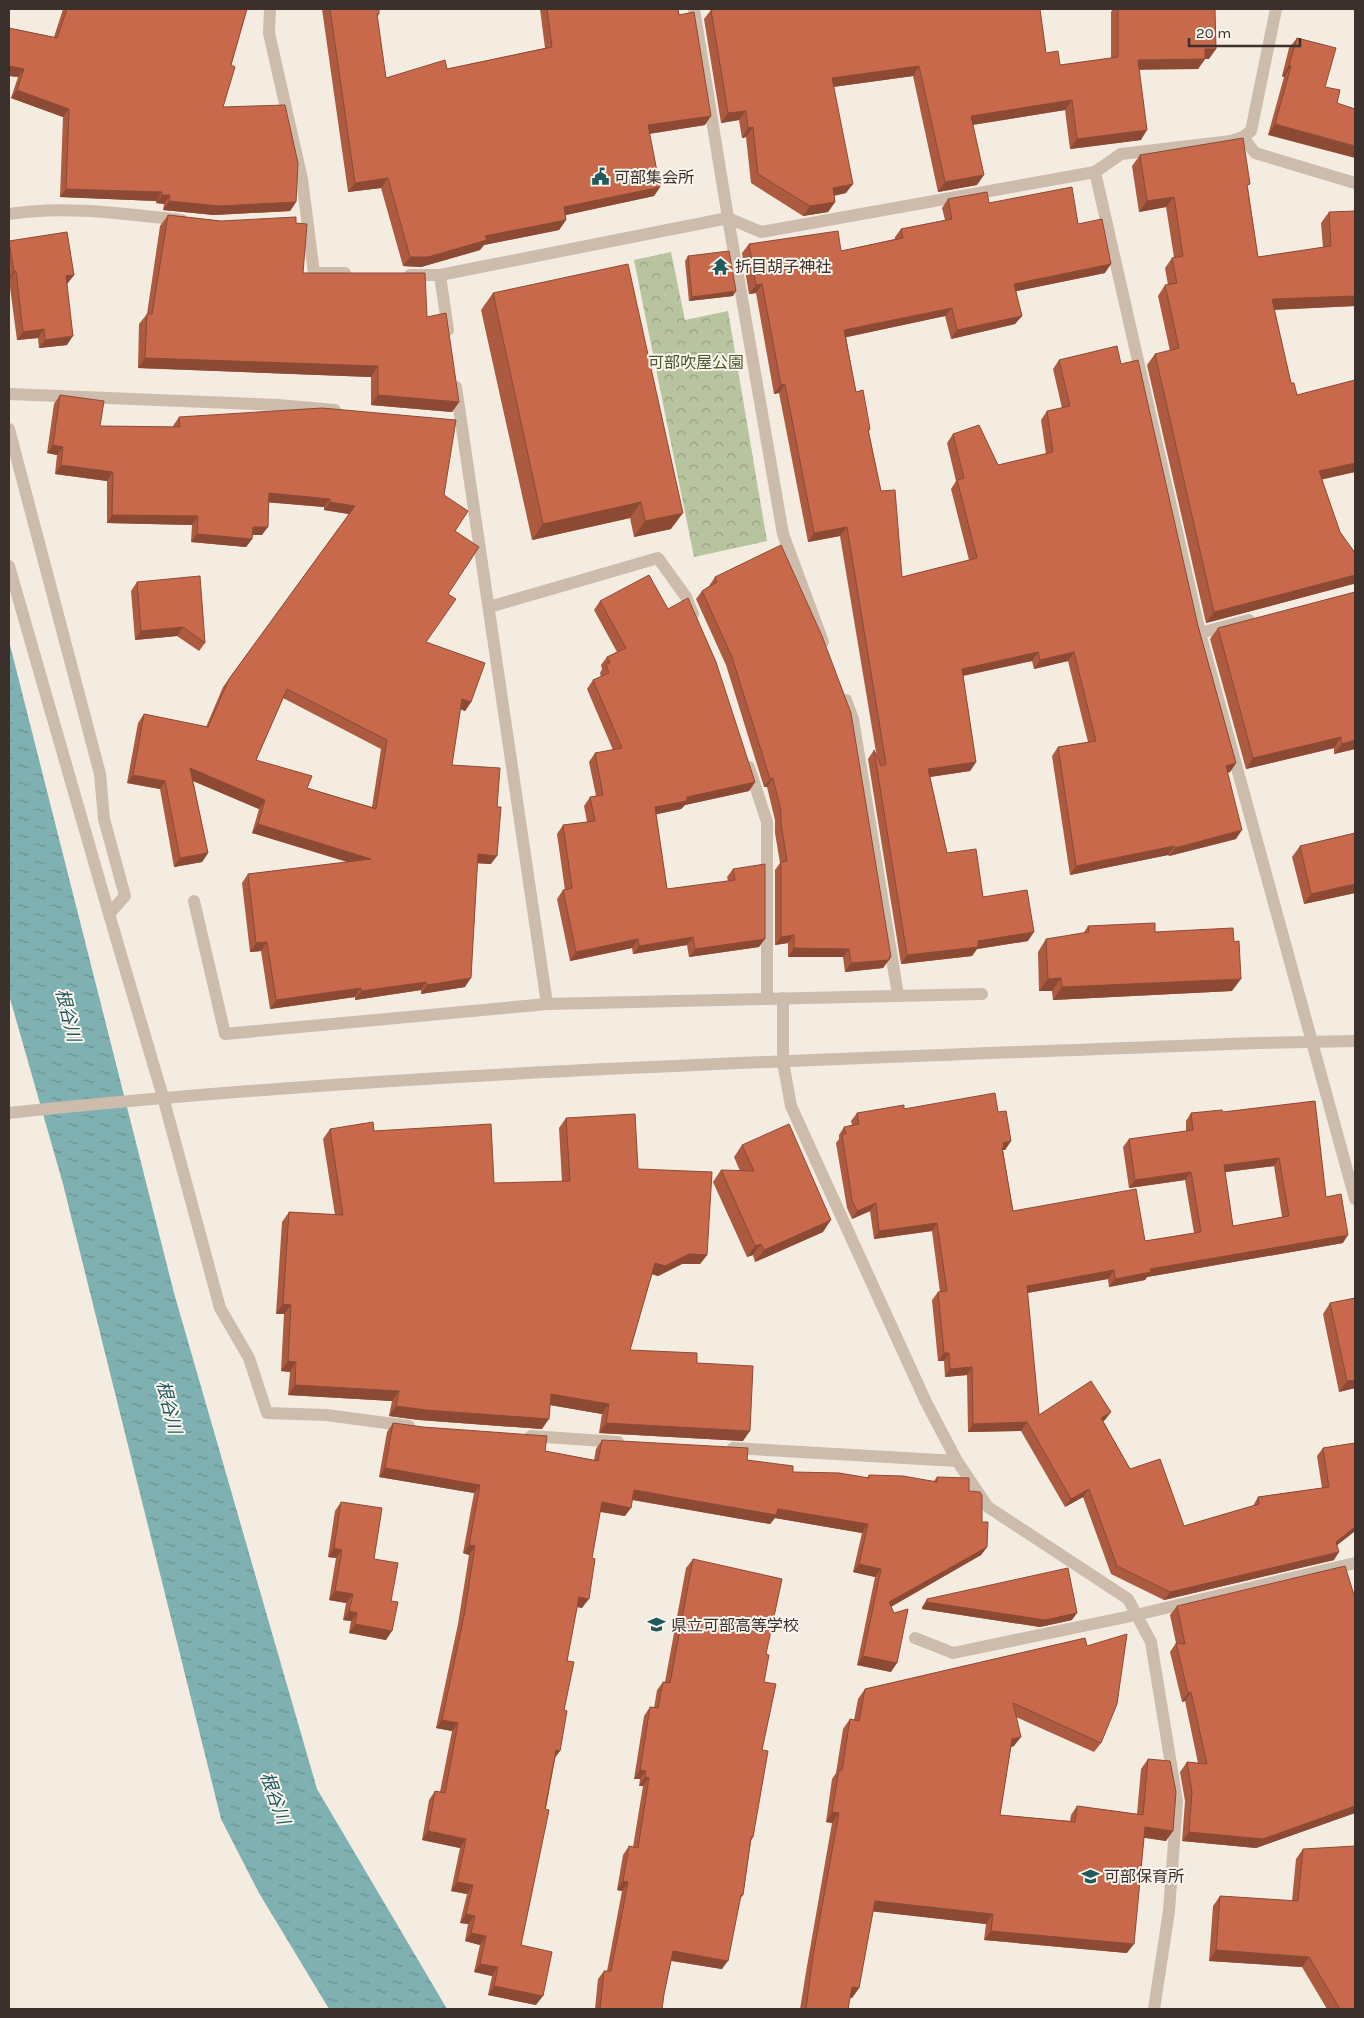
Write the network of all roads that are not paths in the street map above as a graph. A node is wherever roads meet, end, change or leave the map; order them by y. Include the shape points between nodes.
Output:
1 (270, 9) edge
2 (694, 9) edge
3 (1276, 9) edge
4 (1243, 137) junction
5 (1095, 172) junction
6 (1355, 183) edge
7 (9, 214) edge
8 (728, 218) junction
9 (194, 221) edge
10 (353, 274) edge
11 (401, 275) edge
12 (440, 275) junction
13 (450, 344) edge
14 (454, 373) edge
15 (9, 394) edge
16 (346, 411) edge
17 (9, 429) edge
18 (9, 566) edge
19 (489, 607) junction
20 (1264, 616) edge
21 (698, 624) edge
22 (1200, 633) junction
23 (828, 654) edge
24 (842, 691) edge
25 (744, 751) edge
26 (194, 901) dead end
27 (109, 914) junction
28 (982, 994) dead end
29 (898, 995) junction
30 (783, 998) junction
31 (767, 999) junction
32 (547, 1004) junction
33 (1313, 1041) junction
34 (1355, 1041) edge
35 (783, 1062) junction
36 (162, 1097) junction
37 (9, 1113) edge
38 (1355, 1199) edge
39 (418, 1428) edge
40 (517, 1435) edge
41 (635, 1443) edge
42 (723, 1448) edge
43 (957, 1461) junction
44 (1355, 1563) edge
45 (1136, 1615) junction
46 (915, 1638) dead end
47 (1154, 2009) edge

1 - 10 street via 269,33 302,179 302,218 314,273
2 - 8 street
3 - 4 street via 1251,131
4 - 5 street via 1120,154
4 - 6 street via 1256,153
5 - 8 street via 760,232
5 - 22 street
7 - 9 street via 96,211
8 - 12 street
8 - 23 street via 782,534
11 - 12 street
12 - 13 street
14 - 19 street via 457,421
15 - 16 street via 278,405
17 - 27 street via 100,774 104,819 125,896
18 - 27 street
19 - 21 street via 658,558 686,597
19 - 32 street
20 - 22 street
22 - 33 street
24 - 29 street via 853,719
25 - 31 street via 767,822
26 - 32 street via 225,1034
27 - 36 street
28 - 29 street
29 - 30 street
30 - 31 street
30 - 35 street
31 - 32 street
33 - 34 street
33 - 35 street
33 - 38 street
35 - 36 street via 470,1075
35 - 43 street via 791,1106 926,1402
36 - 37 street
36 - 39 street via 220,1308 249,1358 267,1414 326,1415
40 - 41 street
42 - 43 street
43 - 45 street via 988,1507 1128,1600
44 - 45 street
45 - 46 street via 953,1653
45 - 47 street via 1151,1642 1177,1801 1169,1910

